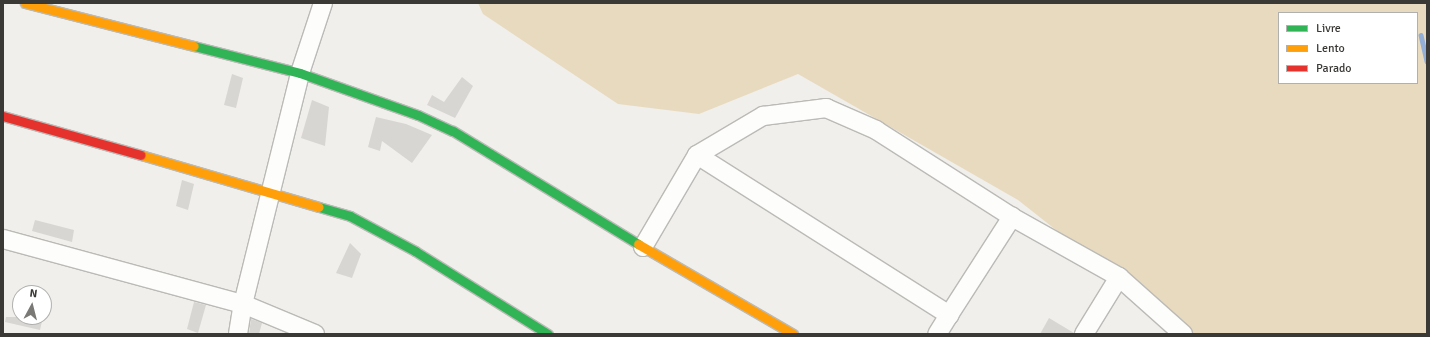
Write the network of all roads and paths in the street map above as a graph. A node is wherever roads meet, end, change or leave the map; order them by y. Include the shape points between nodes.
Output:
1 (25, 3) edge
2 (323, 3) edge
3 (300, 73) junction
4 (3, 116) edge
5 (697, 156) junction
6 (272, 192) junction
7 (1012, 217) junction
8 (3, 239) edge
9 (643, 247) junction
10 (1119, 277) junction
11 (243, 304) junction
12 (949, 315) junction
13 (238, 334) edge
14 (315, 334) edge
15 (548, 334) edge
16 (793, 334) edge
17 (937, 334) edge
18 (1084, 334) edge
19 (1183, 334) edge

1 - 3 street
2 - 3 street
3 - 6 street
3 - 9 street via 418,115 453,131
4 - 6 street
5 - 7 street via 763,116 826,108 876,130
5 - 9 street
5 - 12 street
6 - 11 street
6 - 15 street via 350,216 415,251
7 - 10 street
7 - 12 street
8 - 11 street
9 - 16 street
10 - 18 street
10 - 19 street
11 - 13 street
11 - 14 street
12 - 17 street

